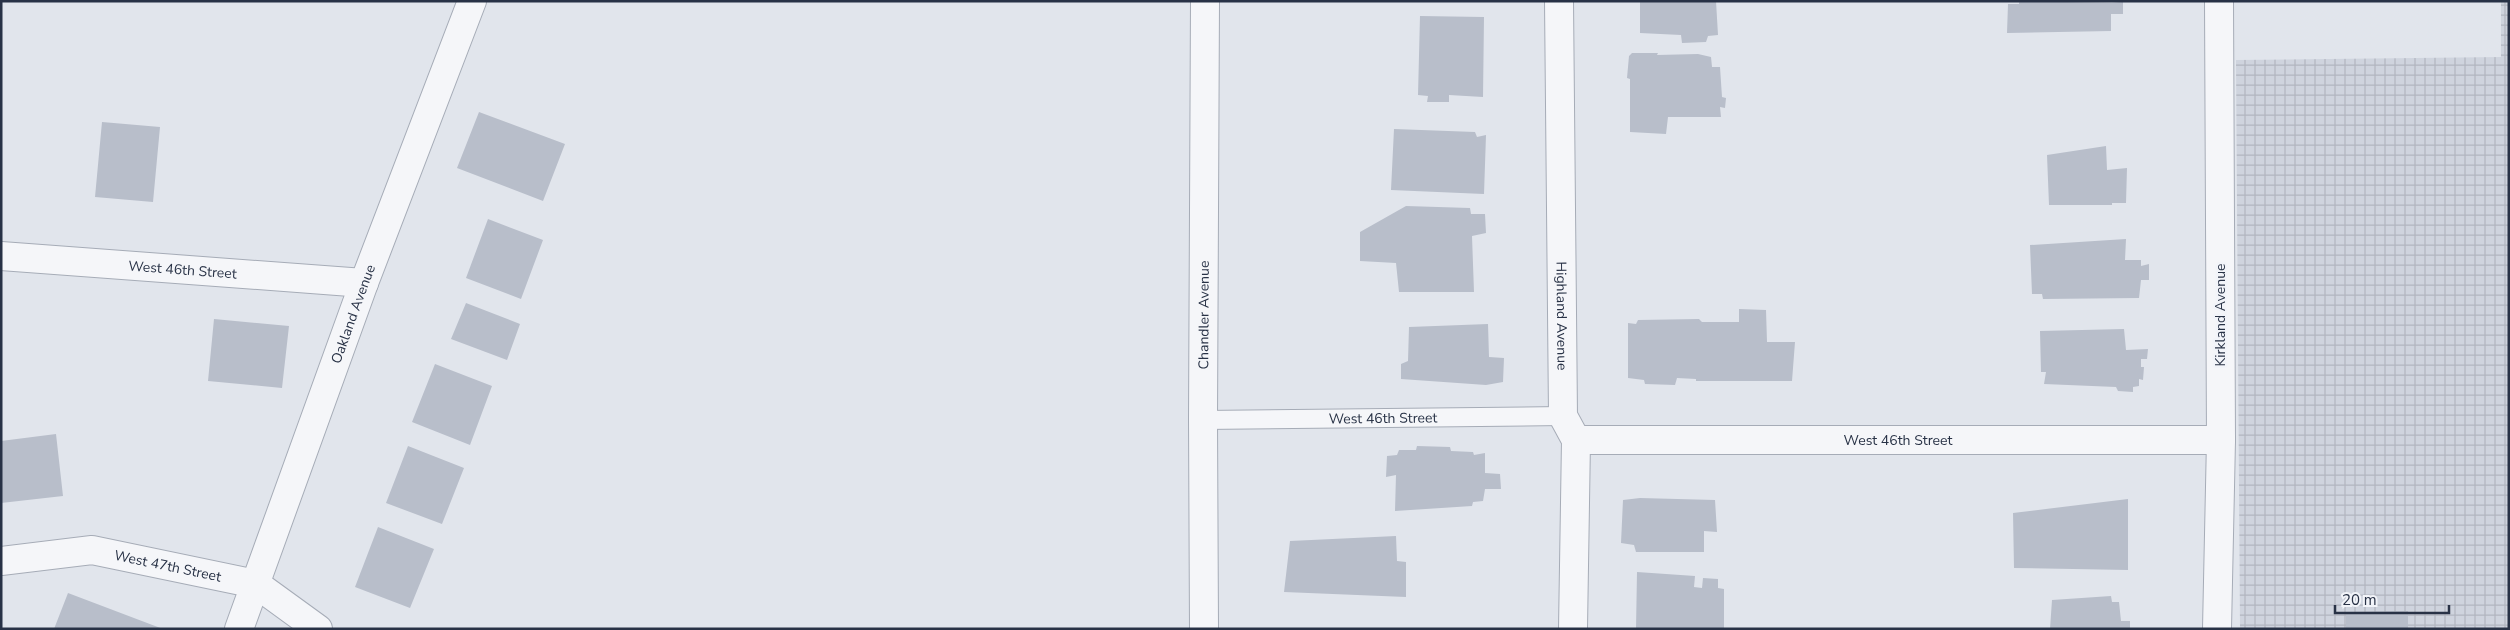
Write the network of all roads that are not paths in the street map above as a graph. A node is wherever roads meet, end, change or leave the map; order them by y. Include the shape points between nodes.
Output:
1 (472, 1) edge
2 (1205, 1) edge
3 (1559, 1) edge
4 (2219, 1) edge
5 (1, 256) edge
6 (364, 283) junction
7 (1563, 416) junction
8 (1203, 420) junction
9 (1576, 440) junction
10 (2221, 440) junction
11 (1, 561) edge
12 (256, 584) junction
13 (240, 629) edge
14 (318, 629) edge
15 (1204, 629) edge
16 (1573, 629) edge
17 (2217, 629) edge

1 - 6 street, Oakland Avenue
2 - 8 street, Chandler Avenue
3 - 7 street, Highland Avenue
4 - 10 street, Kirkland Avenue
5 - 6 street, West 46th Street
6 - 12 street, Oakland Avenue
7 - 8 lane, West 46th Street
7 - 9 street, Highland Avenue
8 - 15 street, Chandler Avenue
9 - 10 street, West 46th Street
9 - 16 street, Highland Avenue
10 - 17 street, Kirkland Avenue
11 - 12 street, West 47th Street via 92,550
12 - 13 street, Oakland Avenue
12 - 14 street, West 47th Street

